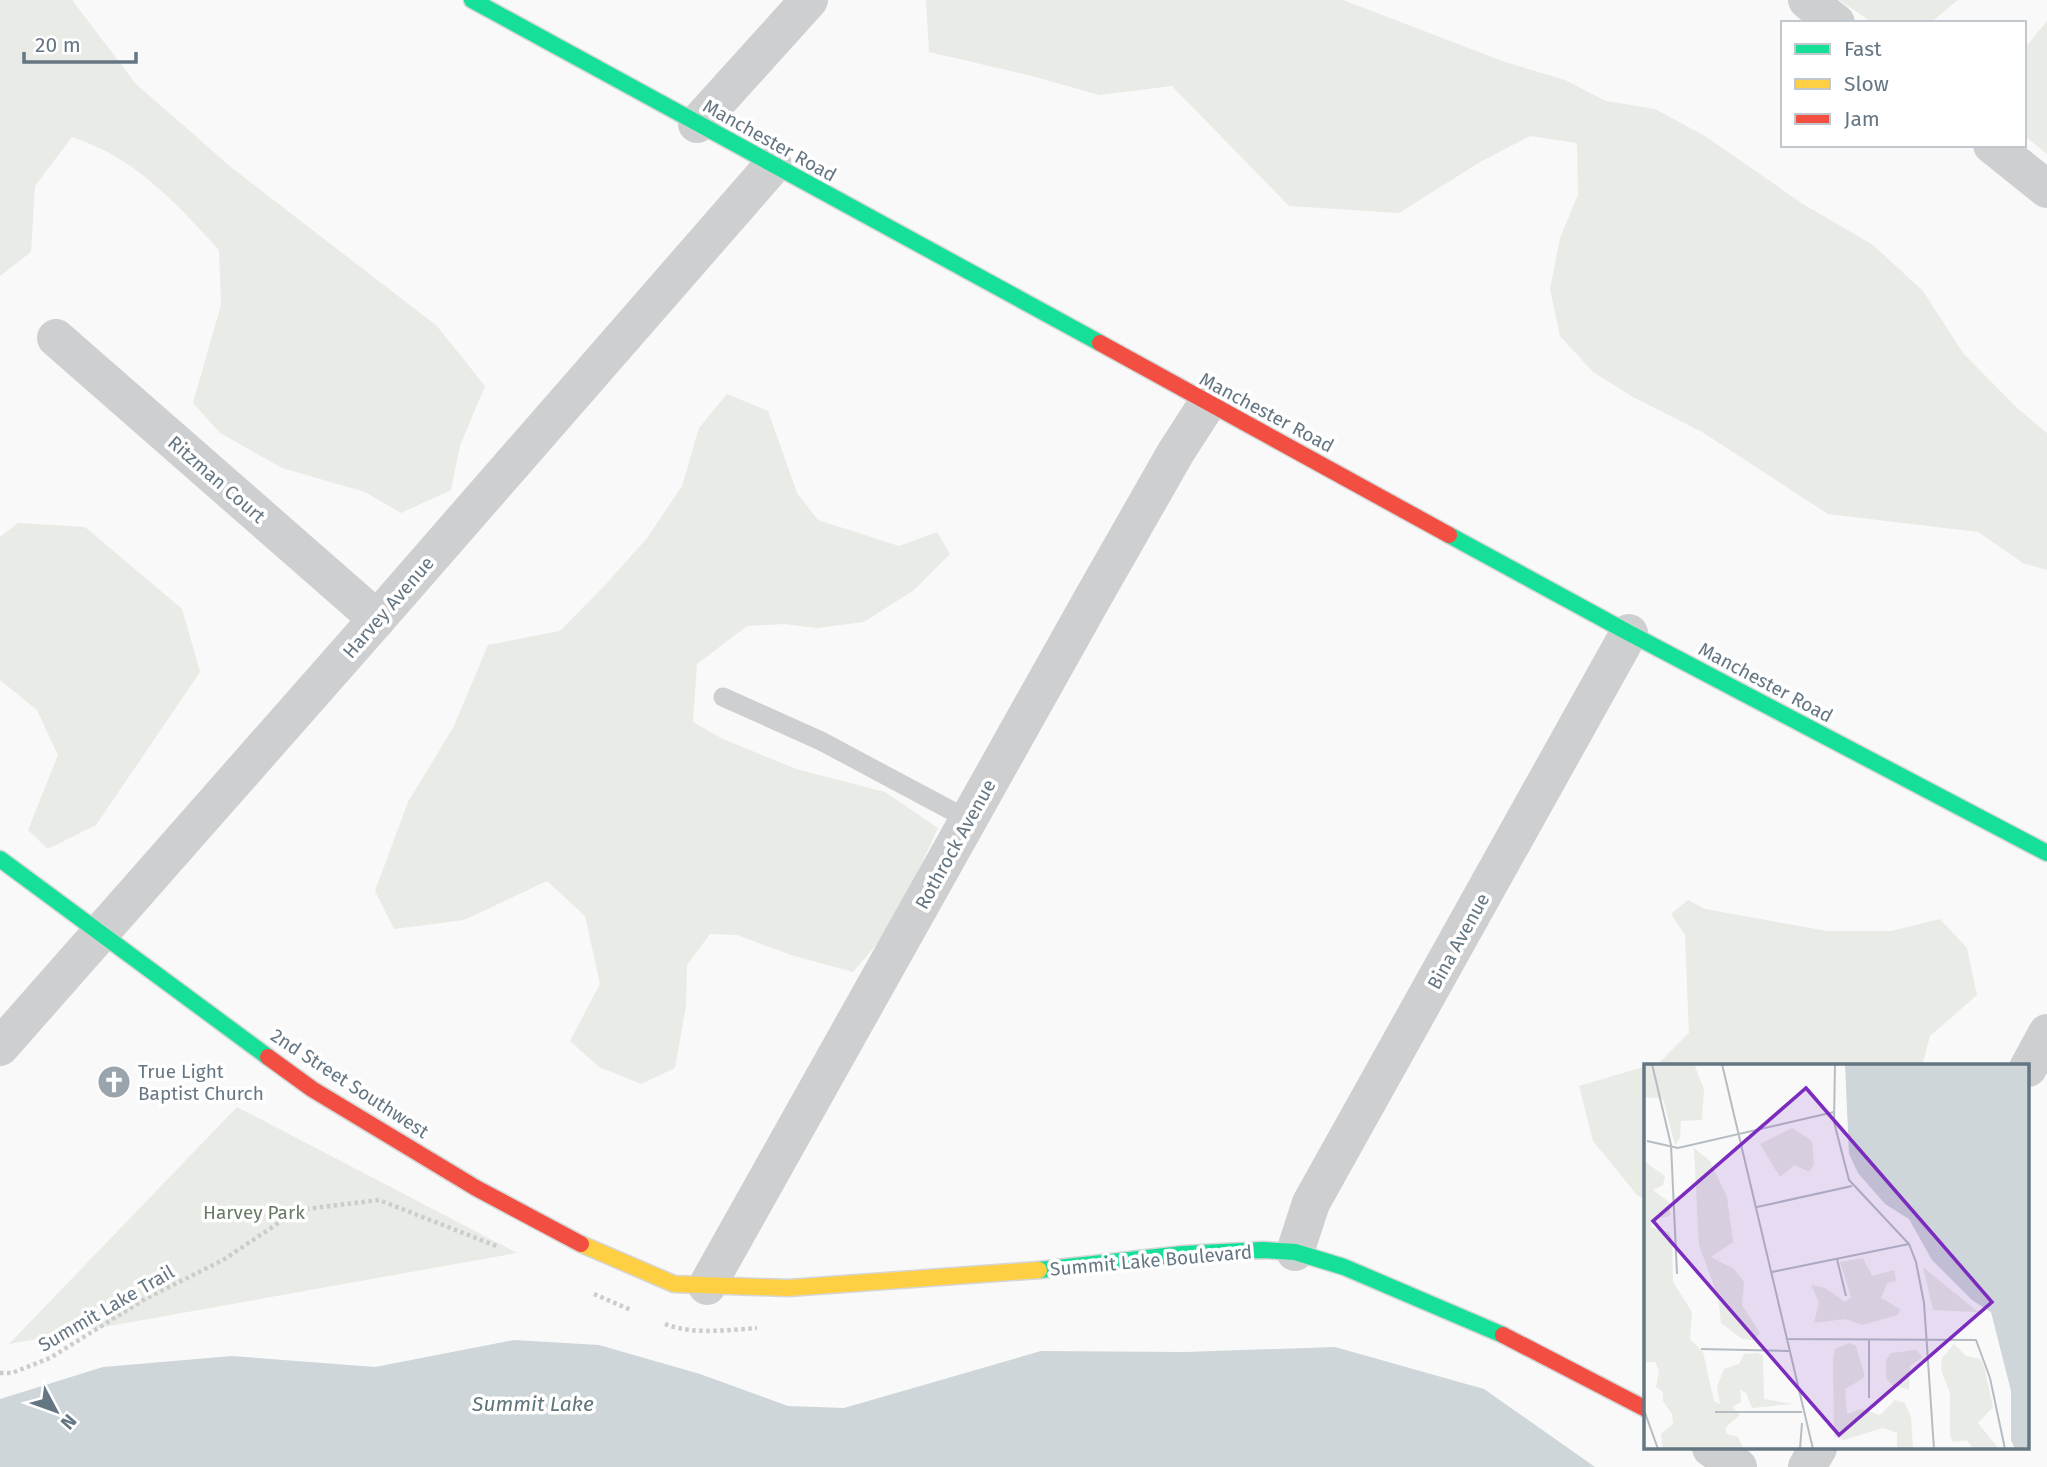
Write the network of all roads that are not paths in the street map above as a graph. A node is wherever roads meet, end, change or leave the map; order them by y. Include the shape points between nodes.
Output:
1 (472, 0) edge
2 (809, 0) edge
3 (1807, 0) edge
4 (1833, 21) edge
5 (697, 124) junction
6 (1994, 147) edge
7 (773, 165) junction
8 (2047, 189) edge
9 (56, 338) dead end
10 (1207, 404) junction
11 (377, 619) junction
12 (1629, 633) junction
13 (723, 697) dead end
14 (968, 820) junction
15 (2047, 853) edge
16 (0, 859) edge
17 (101, 934) junction
18 (2047, 1033) edge
19 (0, 1047) edge
20 (2030, 1064) edge
21 (1295, 1252) junction
22 (707, 1286) junction
23 (1644, 1408) edge
24 (1713, 1450) edge
25 (1817, 1450) edge
26 (1738, 1467) edge
27 (1807, 1467) edge

1 - 5 street, Manchester Road
2 - 5 street
3 - 4 street
5 - 7 street, Manchester Road
6 - 8 street
7 - 10 street, Manchester Road
7 - 11 street, Harvey Avenue
9 - 11 street, Ritzman Court
10 - 12 street, Manchester Road
10 - 14 street, Rothrock Avenue
11 - 17 street, Harvey Avenue
12 - 15 street, Manchester Road
12 - 21 street, Bina Avenue via 1311,1203
13 - 14 lane via 821,741
14 - 22 street, Rothrock Avenue
16 - 17 street, 2nd Street Southwest
17 - 19 street, Harvey Avenue
17 - 22 street, 2nd Street Southwest via 312,1088 476,1188 576,1242 669,1282
18 - 20 street
21 - 22 street, Summit Lake Boulevard via 1183,1254 838,1286
21 - 23 street, Summit Lake Boulevard via 1344,1267 1497,1332
24 - 26 street
25 - 27 street

